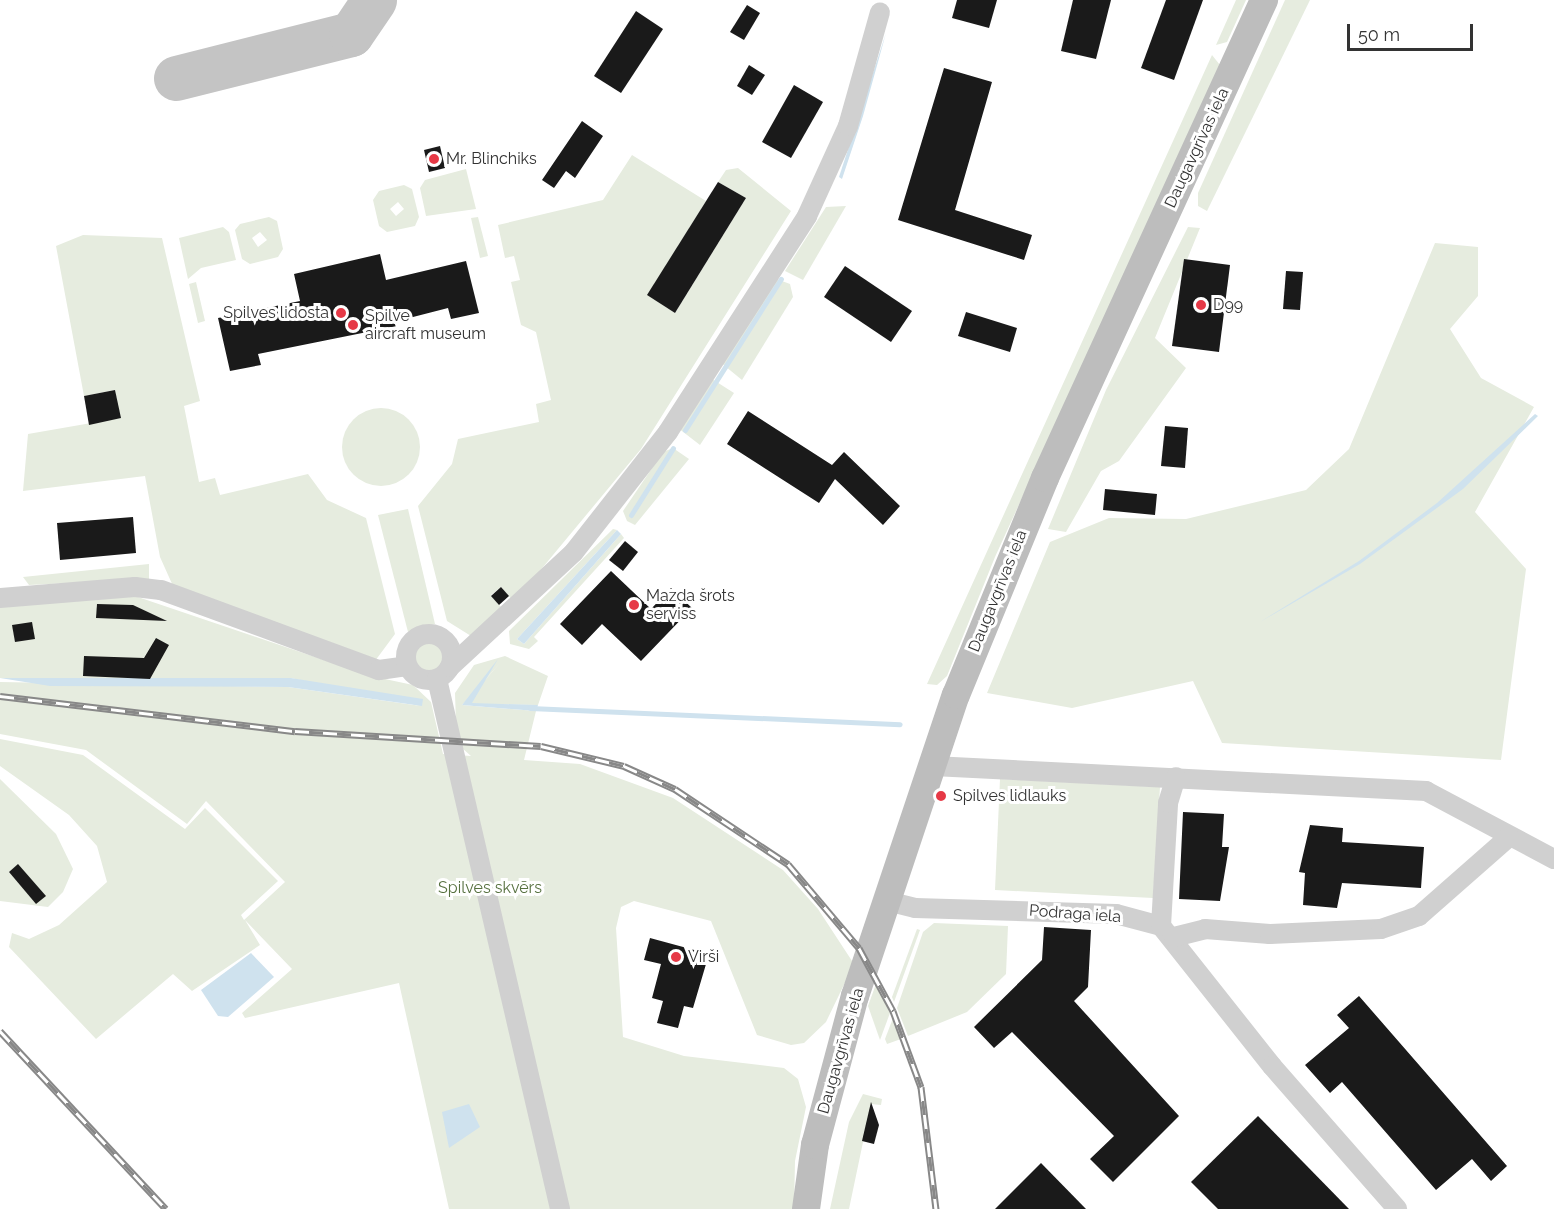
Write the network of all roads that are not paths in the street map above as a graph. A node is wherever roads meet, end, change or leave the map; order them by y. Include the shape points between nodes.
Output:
1 (1264, 0) edge
2 (880, 12) dead end
3 (0, 598) edge
4 (407, 666) junction
5 (444, 673) junction
6 (933, 766) junction
7 (1176, 777) junction
8 (1509, 837) junction
9 (1554, 859) edge
10 (891, 902) junction
11 (1168, 932) junction
12 (560, 1209) edge
13 (806, 1209) edge
14 (1397, 1209) edge

1 - 6 main road, Daugavgrīvas iela via 1003,575
2 - 5 street via 848,126 807,216 668,432 574,552
3 - 4 street via 135,586 161,590 379,670
4 - 5 street via 420,679
4 - 5 street via 409,644 429,633 450,646
5 - 12 street
6 - 7 street
6 - 10 main road, Daugavgrīvas iela
7 - 8 street via 1426,791
7 - 11 street via 1168,803
8 - 9 street
8 - 11 street via 1419,916 1381,929 1270,934 1205,929
10 - 11 street, Podraga iela via 915,908 1116,914
10 - 13 main road, Daugavgrīvas iela via 828,1092
11 - 14 street via 1244,1031

